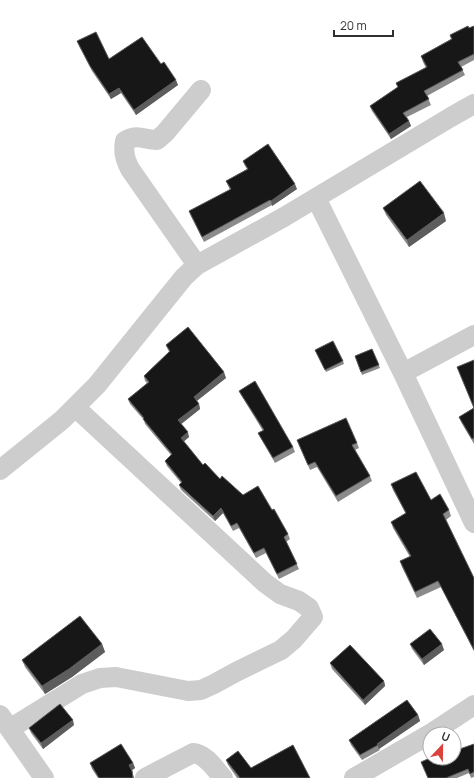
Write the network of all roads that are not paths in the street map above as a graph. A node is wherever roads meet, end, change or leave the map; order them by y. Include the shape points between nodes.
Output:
1 (201, 90) dead end
2 (474, 104) edge
3 (316, 198) junction
4 (197, 265) junction
5 (474, 335) edge
6 (403, 373) junction
7 (75, 407) junction
8 (0, 470) edge
9 (474, 523) edge
10 (474, 705) edge
11 (5, 722) edge
12 (442, 726) edge
13 (422, 739) edge
14 (37, 776) edge
15 (146, 778) edge
16 (223, 778) edge
17 (354, 778) edge

1 - 4 street via 157,140 133,136 125,141 123,150 130,169
2 - 3 street
3 - 4 street
3 - 6 street
4 - 7 street via 97,385
5 - 6 street
6 - 9 street
7 - 8 street
7 - 11 street via 266,583 280,594 309,608 313,617 281,650 201,690 188,691 116,677 100,678 82,684
10 - 12 street
11 - 14 street
13 - 17 street
15 - 16 street via 192,753 205,758

